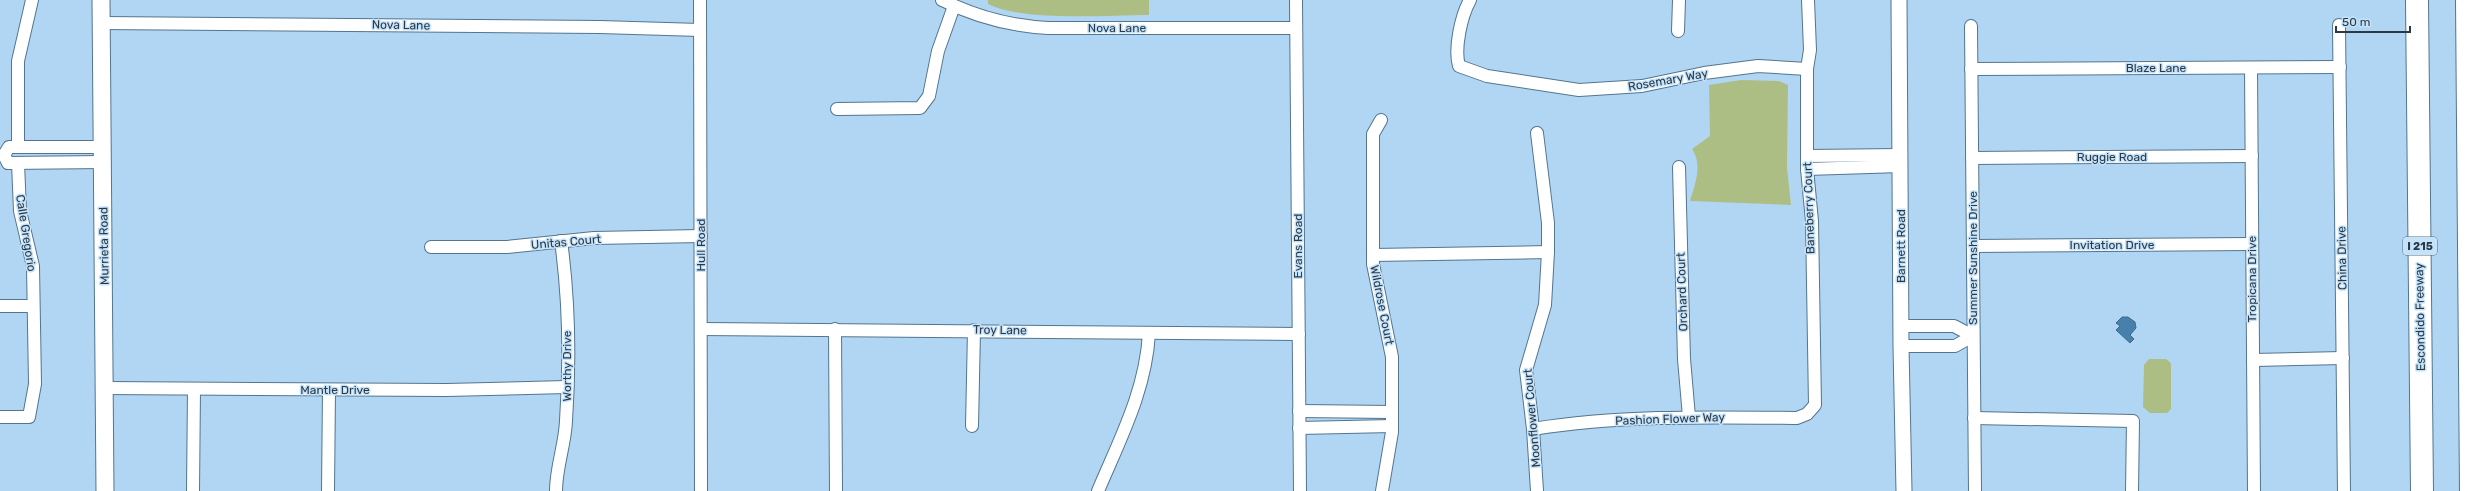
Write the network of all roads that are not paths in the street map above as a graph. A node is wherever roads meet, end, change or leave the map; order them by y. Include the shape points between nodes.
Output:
1 (32, 0) edge
2 (101, 0) edge
3 (700, 0) edge
4 (942, 0) edge
5 (1296, 0) edge
6 (1470, 0) edge
7 (1679, 0) edge
8 (1808, 0) edge
9 (1899, 0) edge
10 (2417, 0) edge
11 (2467, 0) edge
12 (954, 6) junction
13 (101, 23) junction
14 (2339, 24) dead end
15 (1971, 26) dead end
16 (1296, 28) junction
17 (700, 30) junction
18 (1678, 31) dead end
19 (2340, 67) junction
20 (2251, 68) junction
21 (1807, 69) junction
22 (1971, 69) junction
23 (837, 109) dead end
24 (1381, 120) dead end
25 (1537, 133) dead end
26 (18, 146) junction
27 (103, 154) junction
28 (1807, 156) junction
29 (2252, 156) junction
30 (1972, 158) junction
31 (1901, 161) junction
32 (18, 163) junction
33 (1679, 167) dead end
34 (1807, 169) junction
35 (701, 236) junction
36 (561, 241) junction
37 (2252, 244) junction
38 (1973, 246) junction
39 (431, 247) dead end
40 (1548, 252) junction
41 (1373, 255) junction
42 (0, 306) edge
43 (33, 306) junction
44 (1901, 326) junction
45 (701, 329) junction
46 (835, 329) junction
47 (974, 330) junction
48 (1148, 333) junction
49 (1298, 334) junction
50 (1973, 336) junction
51 (1900, 346) junction
52 (2343, 358) junction
53 (2253, 360) junction
54 (568, 387) junction
55 (103, 388) junction
56 (194, 389) junction
57 (329, 390) junction
58 (1299, 411) junction
59 (1392, 412) junction
60 (1807, 414) joint
61 (0, 417) edge
62 (1689, 417) junction
63 (1974, 418) junction
64 (972, 426) dead end
65 (1392, 426) junction
66 (1299, 428) junction
67 (1533, 429) junction
68 (105, 491) edge
69 (193, 491) edge
70 (328, 491) edge
71 (556, 491) edge
72 (701, 491) edge
73 (836, 491) edge
74 (1098, 491) edge
75 (1300, 491) edge
76 (1382, 491) edge
77 (1537, 491) edge
78 (1904, 491) edge
79 (1975, 491) edge
80 (2132, 491) edge
81 (2254, 491) edge
82 (2344, 491) edge
83 (2422, 491) edge
84 (2471, 491) edge

1 - 26 street via 18,62
2 - 13 main road, Murrieta Road
3 - 17 street, Hull Road
4 - 12 street, Nova Lane
5 - 16 street, Evans Road
6 - 21 street, Rosemary Way via 1456,47 1459,66 1487,76 1579,90 1642,86 1704,73 1758,66
7 - 18 street
8 - 21 street, Baneberry Court via 1810,50
9 - 31 street, Barnett Road
10 - 83 highway, Escondido Freeway / I 215
11 - 84 highway
12 - 16 street, Nova Lane via 1015,26
12 - 23 street via 938,51 929,96 920,108
13 - 17 street, Nova Lane via 592,26
13 - 27 main road, Murrieta Road
14 - 19 street, China Drive
15 - 22 street, Summer Sunshine Drive
16 - 49 street, Evans Road
17 - 35 street, Hull Road
19 - 20 street, Blaze Lane
19 - 52 street, China Drive
20 - 22 street, Blaze Lane
20 - 29 street, Tropicana Drive
21 - 28 street, Baneberry Court
22 - 30 street, Summer Sunshine Drive
24 - 41 street, Wildrose Court via 1373,134
25 - 40 street, Moonflower Court via 1548,223
26 - 27 street
26 - 32 street via 7,148 4,155 8,163
27 - 32 street
27 - 55 main road, Murrieta Road
28 - 31 street
28 - 34 street, Baneberry Court
29 - 30 street, Ruggie Road
29 - 37 street, Tropicana Drive
30 - 38 street, Summer Sunshine Drive
31 - 34 street
31 - 44 street, Barnett Road
32 - 43 street, Calle Gregorio via 20,211 33,266
33 - 62 street, Orchard Court via 1684,359
34 - 60 street, Baneberry Court via 1812,221 1814,405
35 - 36 street, Unitas Court
35 - 45 street, Hull Road
36 - 39 street, Unitas Court via 507,247
36 - 54 street, Worthy Drive via 566,280
37 - 38 street, Invitation Drive
37 - 53 street, Tropicana Drive
38 - 50 street, Summer Sunshine Drive
40 - 41 street
40 - 67 street, Moonflower Court via 1545,305 1526,370
41 - 59 street, Wildrose Court via 1376,286 1392,357
42 - 43 street
43 - 61 street, Calle Gregorio via 35,384 29,417
44 - 50 street via 1954,326
44 - 51 street, Barnett Road
45 - 46 street, Troy Lane
45 - 72 street, Hull Road
46 - 47 street, Troy Lane
46 - 73 street
47 - 48 street, Troy Lane
47 - 64 street
48 - 49 street, Troy Lane
48 - 74 street via 1148,354 1133,410
49 - 58 street, Evans Road
50 - 51 street via 1955,346
50 - 63 street, Summer Sunshine Drive
51 - 78 street, Barnett Road
52 - 53 street
52 - 82 street, China Drive
53 - 81 street, Tropicana Drive
54 - 57 street, Mantle Drive
54 - 71 street, Worthy Drive via 566,424 556,472
55 - 56 street, Mantle Drive
55 - 68 main road, Murrieta Road
56 - 57 street, Mantle Drive
56 - 69 street
57 - 70 street
58 - 59 street
58 - 66 street, Evans Road
59 - 65 street, Wildrose Court
60 - 62 street, Pashion Flower Way via 1797,418
62 - 67 street, Pashion Flower Way via 1574,423
63 - 79 street, Summer Sunshine Drive
63 - 80 street via 2133,421
65 - 66 street
65 - 76 street, Wildrose Court
66 - 75 street, Evans Road
67 - 77 street, Moonflower Court

